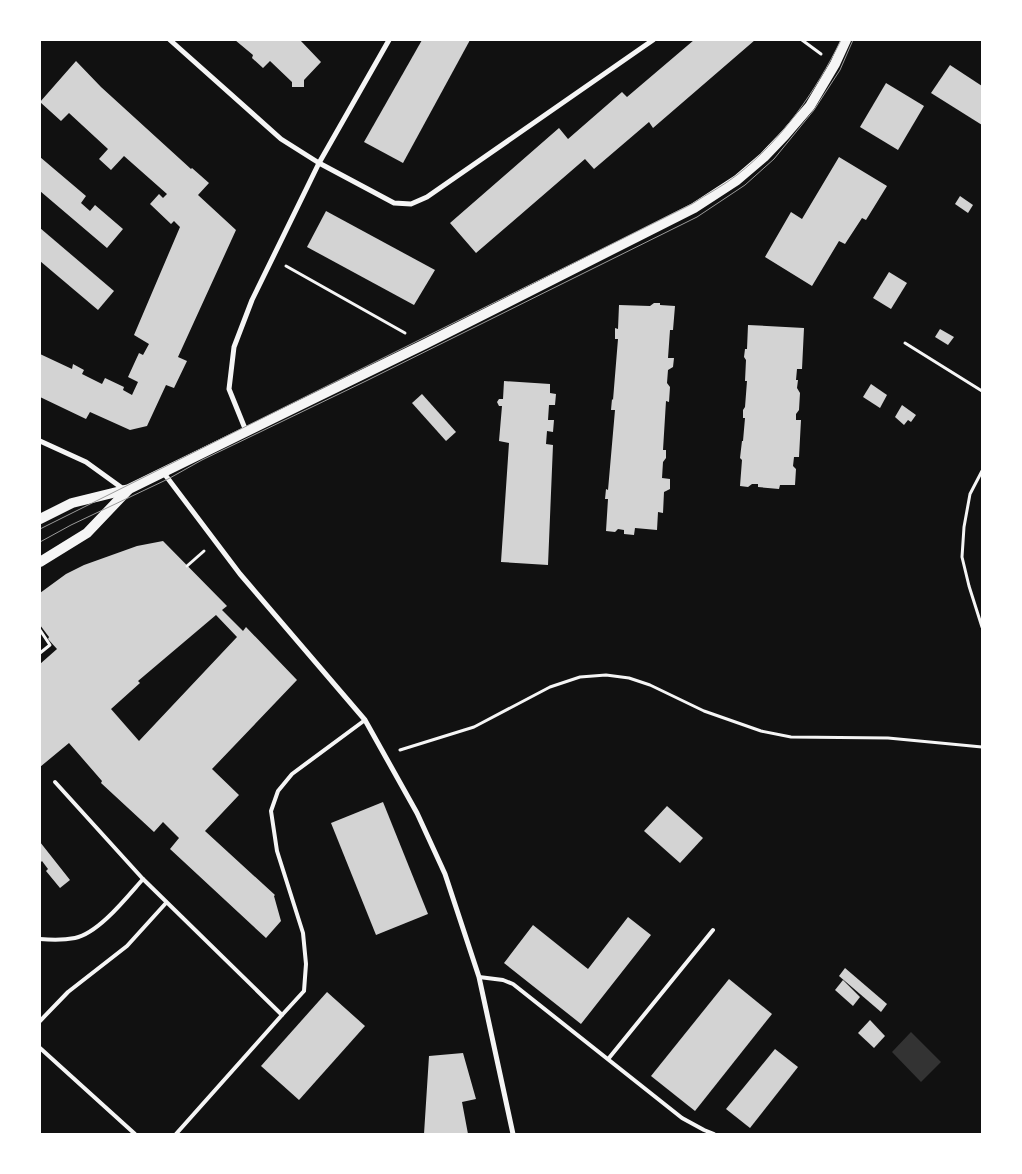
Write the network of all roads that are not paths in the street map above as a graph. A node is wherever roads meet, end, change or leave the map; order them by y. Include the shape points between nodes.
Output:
1 (170, 40) edge
2 (389, 40) edge
3 (653, 40) edge
4 (846, 40) edge
5 (319, 163) junction
6 (246, 432) junction
7 (40, 441) edge
8 (163, 472) junction
9 (129, 489) junction
10 (40, 519) edge
11 (40, 562) edge
12 (365, 720) junction
13 (55, 782) dead end
14 (143, 879) junction
15 (166, 903) junction
16 (713, 930) dead end
17 (40, 939) edge
18 (479, 977) junction
19 (282, 1015) junction
20 (40, 1021) edge
21 (40, 1048) edge
22 (609, 1058) junction
23 (135, 1134) edge
24 (176, 1134) edge
25 (513, 1134) edge
26 (714, 1134) edge

1 - 5 street via 281,139
2 - 5 street
3 - 5 street via 427,198 411,204 394,203
4 - 6 main road via 810,106 764,157 737,180 694,208
5 - 6 street via 252,300 234,347 229,390
6 - 8 main road
7 - 9 street via 86,462 122,488
8 - 9 main road
8 - 12 street via 240,574
9 - 10 main road via 72,503
9 - 11 main road via 87,532
12 - 18 street via 417,813 445,874
12 - 19 lane via 292,774 278,791 271,811 277,851 303,933 306,964 304,991
13 - 14 lane
14 - 15 lane
14 - 17 lane via 98,926 76,938
15 - 19 lane
15 - 20 lane via 127,946 68,992
16 - 22 lane
18 - 22 lane via 512,984
18 - 25 street
19 - 24 lane
21 - 23 lane
22 - 26 lane via 682,1118

